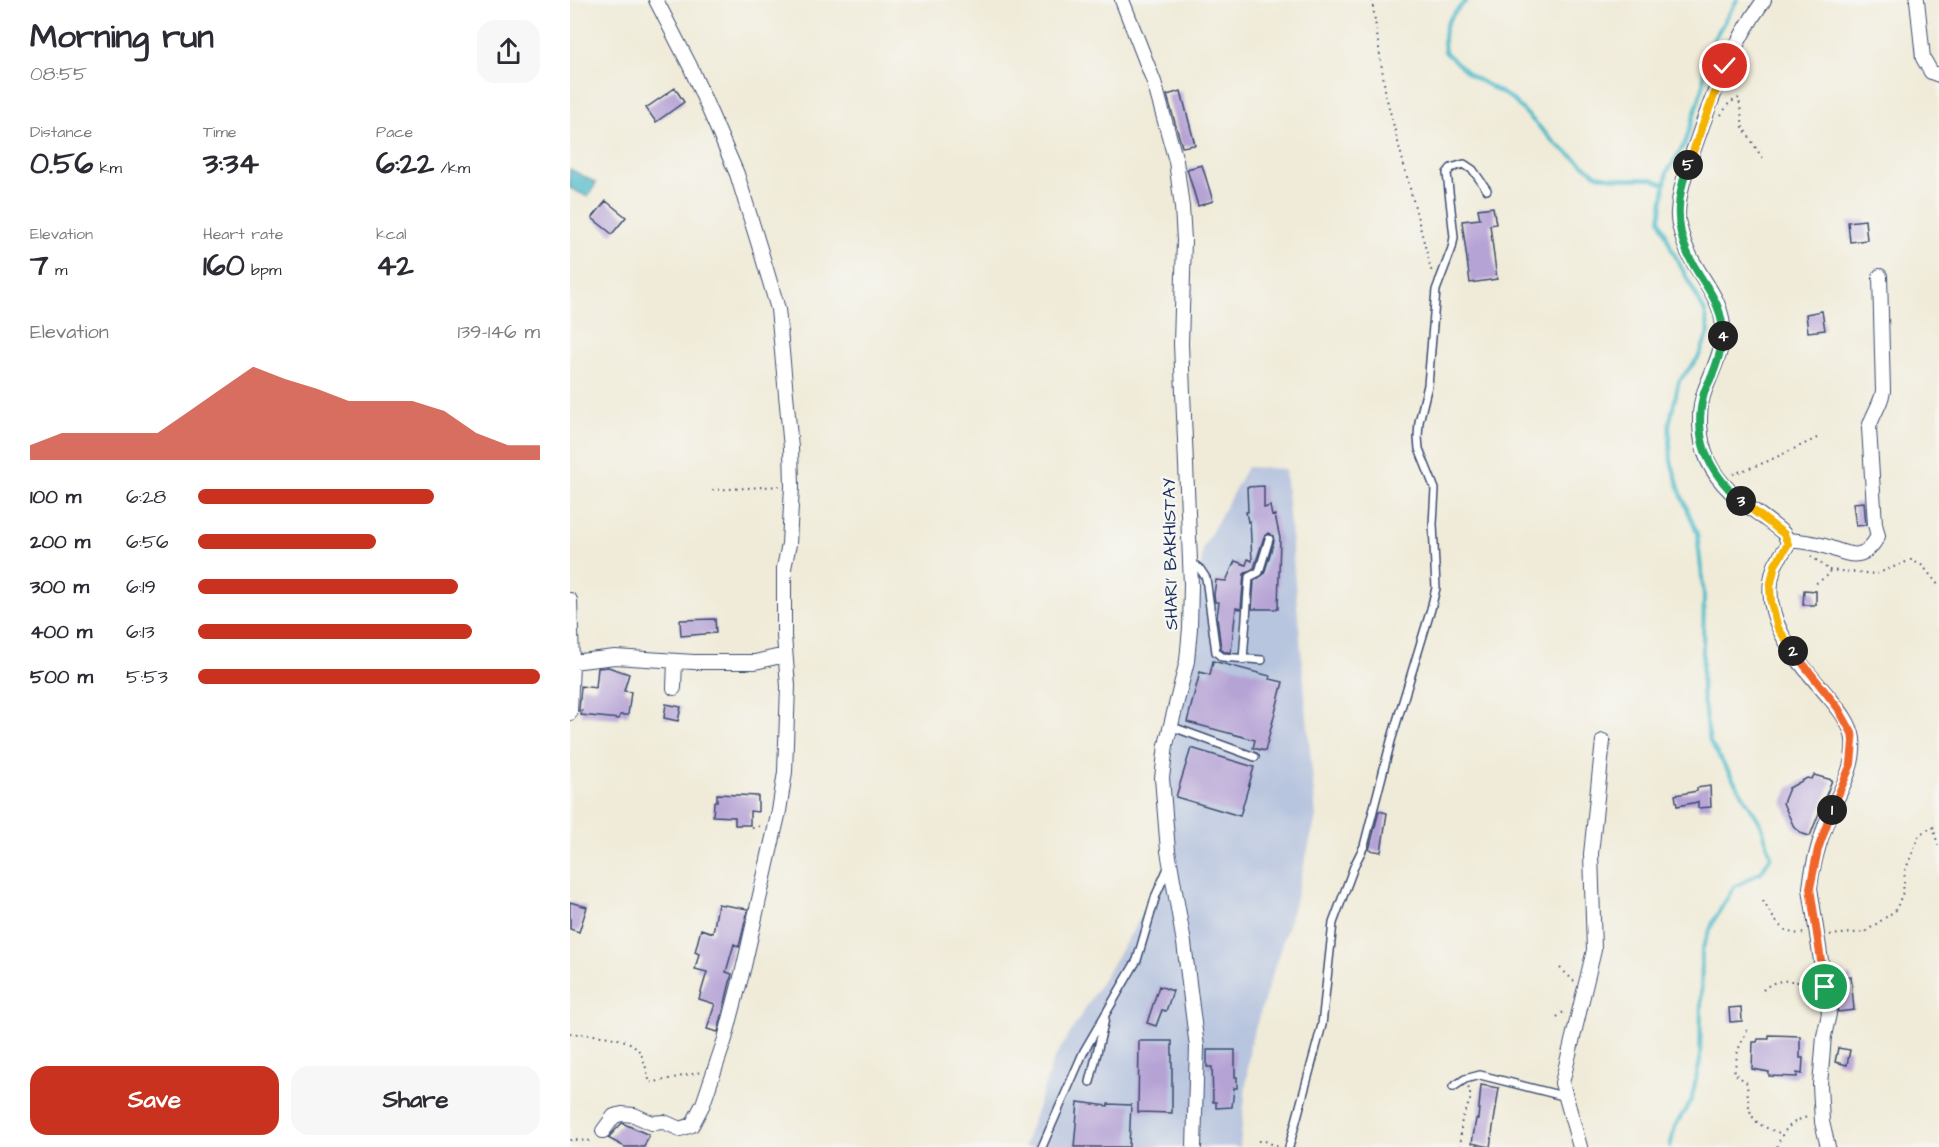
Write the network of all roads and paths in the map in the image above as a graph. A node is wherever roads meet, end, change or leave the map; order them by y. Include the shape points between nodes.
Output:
1 (656, 0) edge
2 (1122, 0) edge
3 (1372, 0) edge
4 (1764, 0) edge
5 (1917, 0) edge
6 (1939, 75) edge
7 (1718, 119) dead end
8 (1764, 161) dead end
9 (1487, 190) dead end
10 (1880, 276) dead end
11 (1436, 290) junction
12 (1817, 438) dead end
13 (1723, 484) junction
14 (792, 486) junction
15 (712, 490) dead end
16 (1269, 539) dead end
17 (1787, 540) junction
18 (1809, 554) dead end
19 (1190, 560) junction
20 (1829, 570) junction
21 (1815, 584) dead end
22 (1939, 586) edge
23 (570, 600) edge
24 (571, 646) edge
25 (785, 655) junction
26 (1243, 660) junction
27 (1262, 660) dead end
28 (675, 661) junction
29 (572, 662) junction
30 (674, 688) dead end
31 (570, 713) edge
32 (1170, 726) junction
33 (1603, 741) dead end
34 (1255, 757) dead end
35 (1939, 849) edge
36 (1170, 863) junction
37 (1763, 901) dead end
38 (1817, 934) junction
39 (1560, 968) dead end
40 (1825, 987) junction
41 (1762, 990) dead end
42 (1585, 992) junction
43 (1108, 1008) junction
44 (1747, 1030) dead end
45 (570, 1033) edge
46 (716, 1068) junction
47 (1465, 1079) junction
48 (1090, 1082) dead end
49 (1453, 1087) dead end
50 (1567, 1097) junction
51 (1822, 1122) junction
52 (603, 1131) joint
53 (1783, 1134) junction
54 (570, 1140) edge
55 (1259, 1141) dead end
56 (1042, 1147) edge
57 (1194, 1147) edge
58 (1278, 1147) edge
59 (1289, 1147) edge
60 (1461, 1147) edge
61 (1580, 1147) edge
62 (1778, 1147) edge
63 (1828, 1147) edge

1 - 14 street via 737,174 778,309
2 - 19 street, SHARI' BAKHISTAY via 1154,82 1180,179 1184,240 1180,344
3 - 11 path via 1386,96
4 - 13 street via 1725,66 1682,183 1677,215 1687,252 1723,320 1723,338 1713,375 1704,391 1700,426 1707,460
5 - 6 street via 1923,58 1931,72
7 - 8 path via 1729,103 1739,98 1743,127
9 - 11 lane via 1464,164 1447,173 1454,237
10 - 17 street via 1883,391 1869,428 1878,536 1872,547 1850,556
11 - 59 lane via 1428,384 1418,437 1435,489 1436,588 1364,846 1333,922 1322,1025
12 - 13 path via 1728,477
13 - 17 street
14 - 15 path
14 - 25 street via 784,568
16 - 26 lane via 1259,573 1249,577
17 - 38 street via 1770,587 1778,628 1838,708 1853,741 1851,764 1812,871 1810,888
18 - 20 path
19 - 26 lane via 1206,578 1216,652 1222,657
19 - 32 street, SHARI' BAKHISTAY via 1187,661
20 - 21 path via 1830,574
20 - 22 path via 1876,574 1911,560 1923,566
23 - 24 street
24 - 29 street
25 - 28 street via 755,662
25 - 46 street via 788,717 779,811
26 - 27 lane
28 - 29 street via 615,657
28 - 30 street
29 - 31 street
32 - 34 lane
32 - 36 street, SHARI' BAKHISTAY via 1162,778
33 - 42 street via 1591,854 1594,950
35 - 38 path via 1933,827 1920,834 1905,871 1896,910 1881,922 1865,932
36 - 43 lane via 1137,960
36 - 57 street, SHARI' BAKHISTAY via 1197,1047
37 - 38 path via 1780,927 1799,934
38 - 40 street
39 - 42 path
40 - 41 path via 1786,979 1770,983
40 - 51 street via 1829,1014 1820,1085
42 - 50 street via 1562,1083
43 - 48 lane
43 - 56 lane via 1084,1051
44 - 53 path via 1734,1073 1747,1083 1753,1119
45 - 46 path via 591,1034 636,1047 650,1083
46 - 52 street via 692,1125 680,1129 622,1114 614,1116
47 - 49 lane
47 - 50 lane via 1480,1075
47 - 60 path via 1471,1094 1463,1116
50 - 61 street
51 - 53 path via 1816,1118 1799,1119
51 - 63 street
52 - 54 path via 595,1141
53 - 62 path
55 - 58 path

